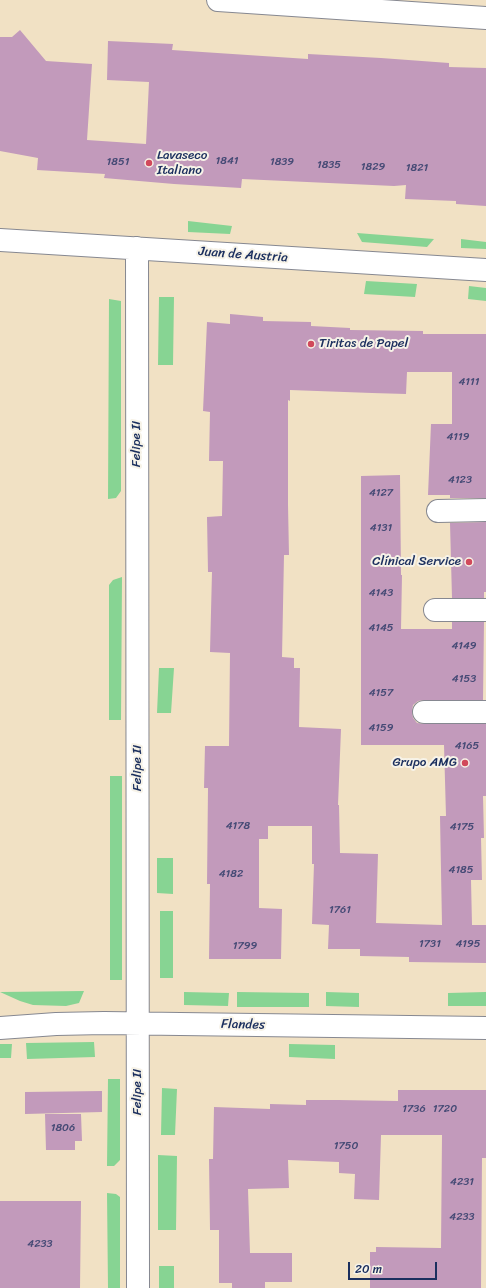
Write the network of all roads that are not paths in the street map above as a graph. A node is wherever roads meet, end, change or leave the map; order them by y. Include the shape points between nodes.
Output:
1 (218, 0) edge
2 (486, 18) edge
3 (0, 240) edge
4 (137, 248) junction
5 (486, 270) edge
6 (486, 510) edge
7 (438, 511) dead end
8 (435, 610) dead end
9 (486, 610) edge
10 (424, 712) dead end
11 (486, 712) edge
12 (138, 1023) junction
13 (0, 1028) edge
14 (486, 1028) edge
15 (138, 1288) edge

1 - 2 street
3 - 4 street, Juan de Austria
4 - 5 street, Juan de Austria
4 - 12 street, Felipe II
6 - 7 street
8 - 9 street
10 - 11 street
12 - 13 street, Flandes
12 - 14 street, Flandes
12 - 15 street, Felipe II

